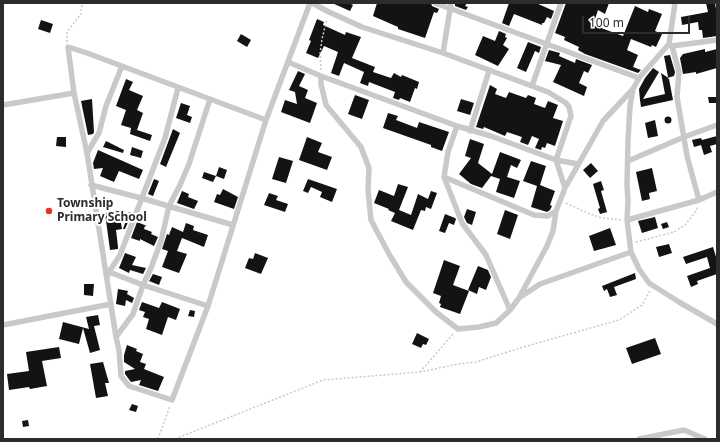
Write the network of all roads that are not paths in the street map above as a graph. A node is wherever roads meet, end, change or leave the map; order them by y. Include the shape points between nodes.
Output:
1 (311, 3) edge
2 (435, 3) edge
3 (561, 3) edge
4 (666, 3) edge
5 (675, 4) edge
6 (450, 6) edge
7 (717, 40) edge
8 (546, 45) junction
9 (670, 45) junction
10 (443, 53) junction
11 (288, 62) junction
12 (122, 66) junction
13 (489, 71) junction
14 (321, 76) junction
15 (639, 78) junction
16 (532, 86) junction
17 (178, 88) junction
18 (633, 89) junction
19 (74, 92) junction
20 (210, 99) junction
21 (3, 105) edge
22 (266, 120) junction
23 (717, 125) edge
24 (457, 126) junction
25 (470, 130) junction
26 (684, 137) junction
27 (87, 154) junction
28 (556, 160) junction
29 (628, 161) junction
30 (578, 164) junction
31 (444, 177) junction
32 (91, 185) junction
33 (565, 188) junction
34 (717, 192) edge
35 (141, 198) junction
36 (699, 200) junction
37 (169, 206) junction
38 (556, 211) junction
39 (627, 220) junction
40 (233, 225) junction
41 (631, 252) junction
42 (109, 272) junction
43 (106, 279) junction
44 (143, 285) junction
45 (519, 298) junction
46 (111, 304) junction
47 (208, 306) junction
48 (510, 310) junction
49 (717, 324) edge
50 (3, 325) edge
51 (116, 337) junction
52 (639, 439) edge
53 (704, 439) edge

1 - 10 street via 377,32
1 - 11 street
2 - 6 street
3 - 8 street
4 - 5 street
5 - 9 street
6 - 8 street
6 - 10 street
7 - 9 street
8 - 15 street
8 - 16 street
9 - 15 street
9 - 26 street via 678,72 677,97
10 - 13 street
11 - 14 street
11 - 22 street
12 - 17 street
12 - 19 street via 68,47
12 - 27 street via 106,106 99,133
13 - 16 street
13 - 25 street
14 - 24 street
14 - 48 street via 326,105 361,147 369,168 371,220 406,282 436,312 458,329 496,323
15 - 18 street
16 - 28 street via 560,98 569,107 571,116
17 - 20 street
17 - 35 street via 165,138
18 - 29 street
18 - 30 street via 603,122
19 - 21 street
19 - 27 street
20 - 22 street
20 - 37 street via 189,164
22 - 40 street
23 - 26 street
24 - 25 street
24 - 31 street via 448,152
25 - 28 street
26 - 29 street
26 - 36 street via 690,171
27 - 32 street
28 - 30 street
28 - 33 street
29 - 39 street
30 - 33 street
31 - 38 street via 534,214 548,216
31 - 48 street via 462,223 486,255
32 - 35 street
32 - 43 street
33 - 38 street
34 - 36 street
35 - 37 street
35 - 42 street via 120,255
36 - 39 street
37 - 40 street
37 - 44 street via 161,241
38 - 45 street via 553,231 547,246
39 - 41 street
40 - 47 street
41 - 45 street via 540,284
41 - 49 street via 639,269 652,285
42 - 43 street
42 - 44 street
43 - 46 street
44 - 47 street
44 - 51 street via 133,314
45 - 48 street
46 - 50 street
46 - 51 street
47 - 51 street via 172,400 128,386 121,376
52 - 53 street via 684,430

